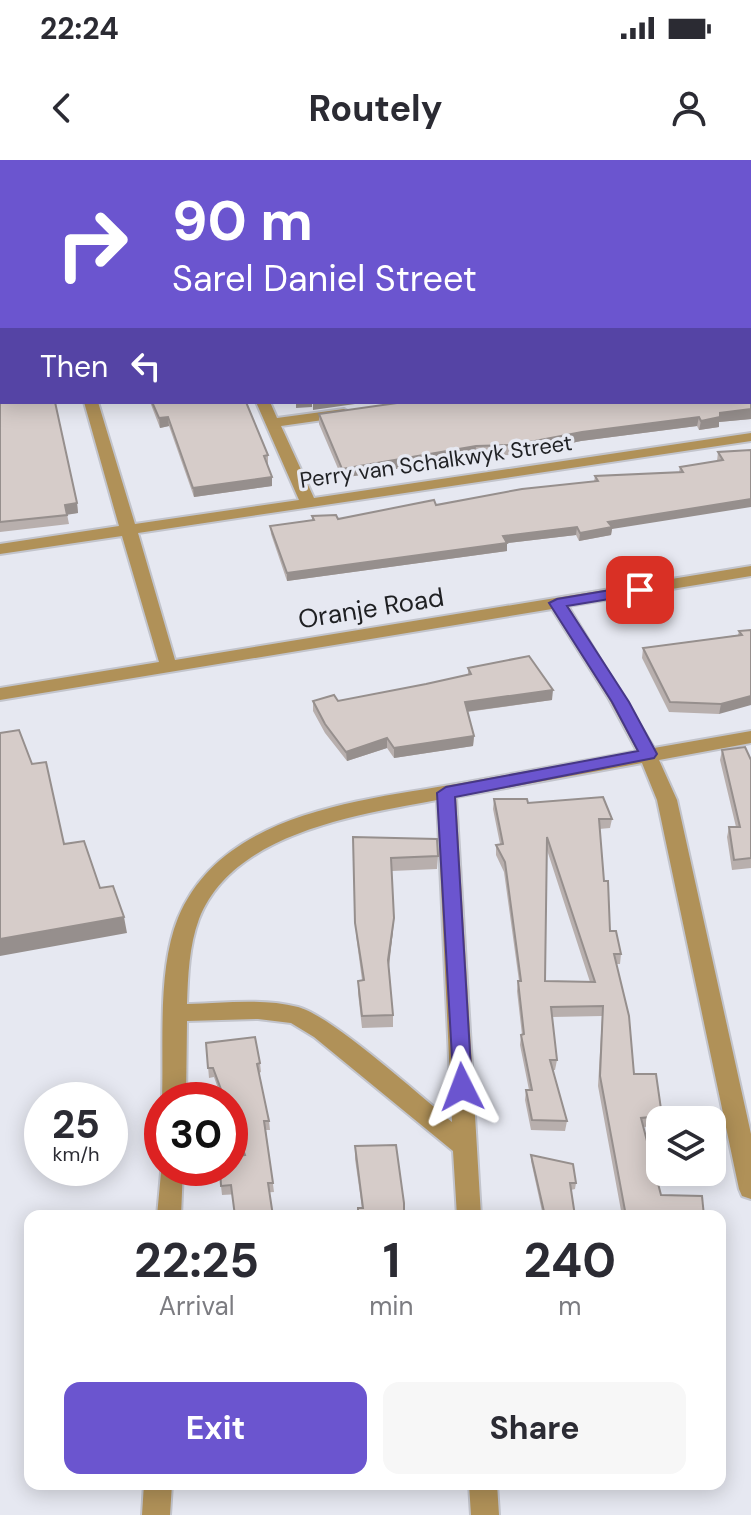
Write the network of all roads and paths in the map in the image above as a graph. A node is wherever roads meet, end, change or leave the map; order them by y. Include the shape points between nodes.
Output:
1 (92, 404) edge
2 (264, 404) edge
3 (361, 410) edge
4 (273, 423) junction
5 (751, 437) edge
6 (308, 502) junction
7 (128, 531) junction
8 (0, 549) edge
9 (751, 571) edge
10 (557, 603) junction
11 (169, 668) junction
12 (0, 694) edge
13 (751, 737) edge
14 (648, 754) junction
15 (446, 793) junction
16 (178, 1013) junction
17 (175, 1082) edge
18 (465, 1146) junction
19 (170, 1186) edge
20 (751, 1189) edge
21 (169, 1210) edge
22 (469, 1210) edge
23 (158, 1490) edge
24 (483, 1490) edge
25 (156, 1515) edge
26 (485, 1515) edge

1 - 7 street
2 - 4 street
3 - 4 street
4 - 6 street
5 - 6 street, Perry van Schalkwyk Street
6 - 7 street, Perry van Schalkwyk Street
7 - 8 street, Perry van Schalkwyk Street
7 - 11 street
9 - 10 street, Oranje Road
10 - 11 street, Oranje Road
10 - 14 street
11 - 12 street, Oranje Road
13 - 14 street
14 - 15 street
14 - 20 street via 678,844
15 - 16 street via 315,818 268,839 235,862 188,919
15 - 18 street
16 - 17 street
16 - 18 street via 258,1010 296,1015
18 - 22 street
19 - 21 street
23 - 25 street
24 - 26 street

